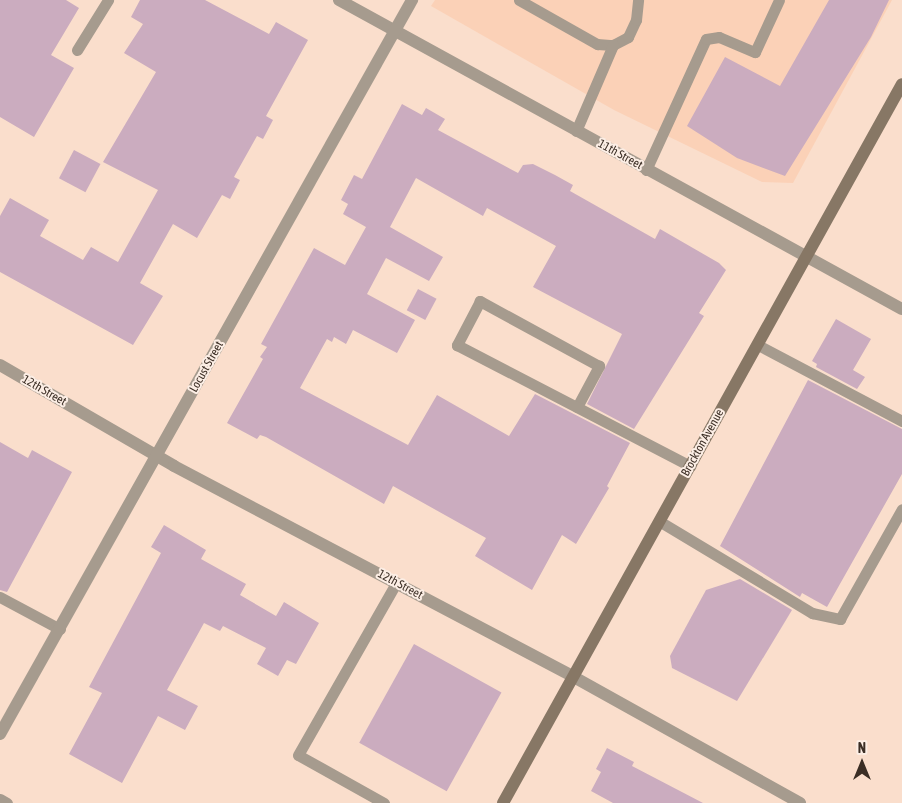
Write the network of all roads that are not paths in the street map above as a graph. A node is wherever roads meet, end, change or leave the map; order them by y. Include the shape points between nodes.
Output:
1 (108, 0) edge
2 (339, 0) edge
3 (412, 0) edge
4 (519, 0) edge
5 (638, 0) edge
6 (779, 0) edge
7 (394, 32) junction
8 (613, 45) junction
9 (77, 50) dead end
10 (902, 84) edge
11 (576, 131) junction
12 (646, 170) junction
13 (807, 257) junction
14 (902, 309) edge
15 (758, 345) junction
16 (0, 365) edge
17 (577, 407) junction
18 (902, 421) edge
19 (157, 456) junction
20 (690, 466) junction
21 (902, 509) edge
22 (659, 521) junction
23 (396, 583) junction
24 (0, 597) edge
25 (60, 629) junction
26 (572, 676) junction
27 (0, 734) edge
28 (0, 799) edge
29 (7, 803) edge
30 (384, 803) edge
31 (503, 803) edge
32 (800, 803) edge

1 - 9 lane
2 - 7 street, 11th Street
3 - 7 street, Locust Street
4 - 8 lane via 597,44
5 - 8 lane via 636,20 628,37
6 - 12 lane via 755,52 719,38 706,39
7 - 11 street, 11th Street
7 - 19 street, Locust Street
8 - 11 lane
10 - 13 main road, Brockton Avenue
11 - 12 street, 11th Street
12 - 13 street, 11th Street
13 - 14 street, 11th Street
13 - 15 main road, Brockton Avenue
15 - 18 lane
15 - 20 main road, Brockton Avenue
16 - 19 street, 12th Street
17 - 17 lane via 457,345 480,301 599,366
17 - 20 lane
19 - 23 street, 12th Street
19 - 25 street, Locust Street
20 - 22 main road, Brockton Avenue
21 - 22 lane via 840,619 812,613
22 - 26 main road, Brockton Avenue
23 - 26 street, 12th Street
23 - 30 lane via 298,755
24 - 25 lane
25 - 27 street, Locust Street
26 - 31 main road, Brockton Avenue
26 - 32 street, 12th Street
28 - 29 lane

